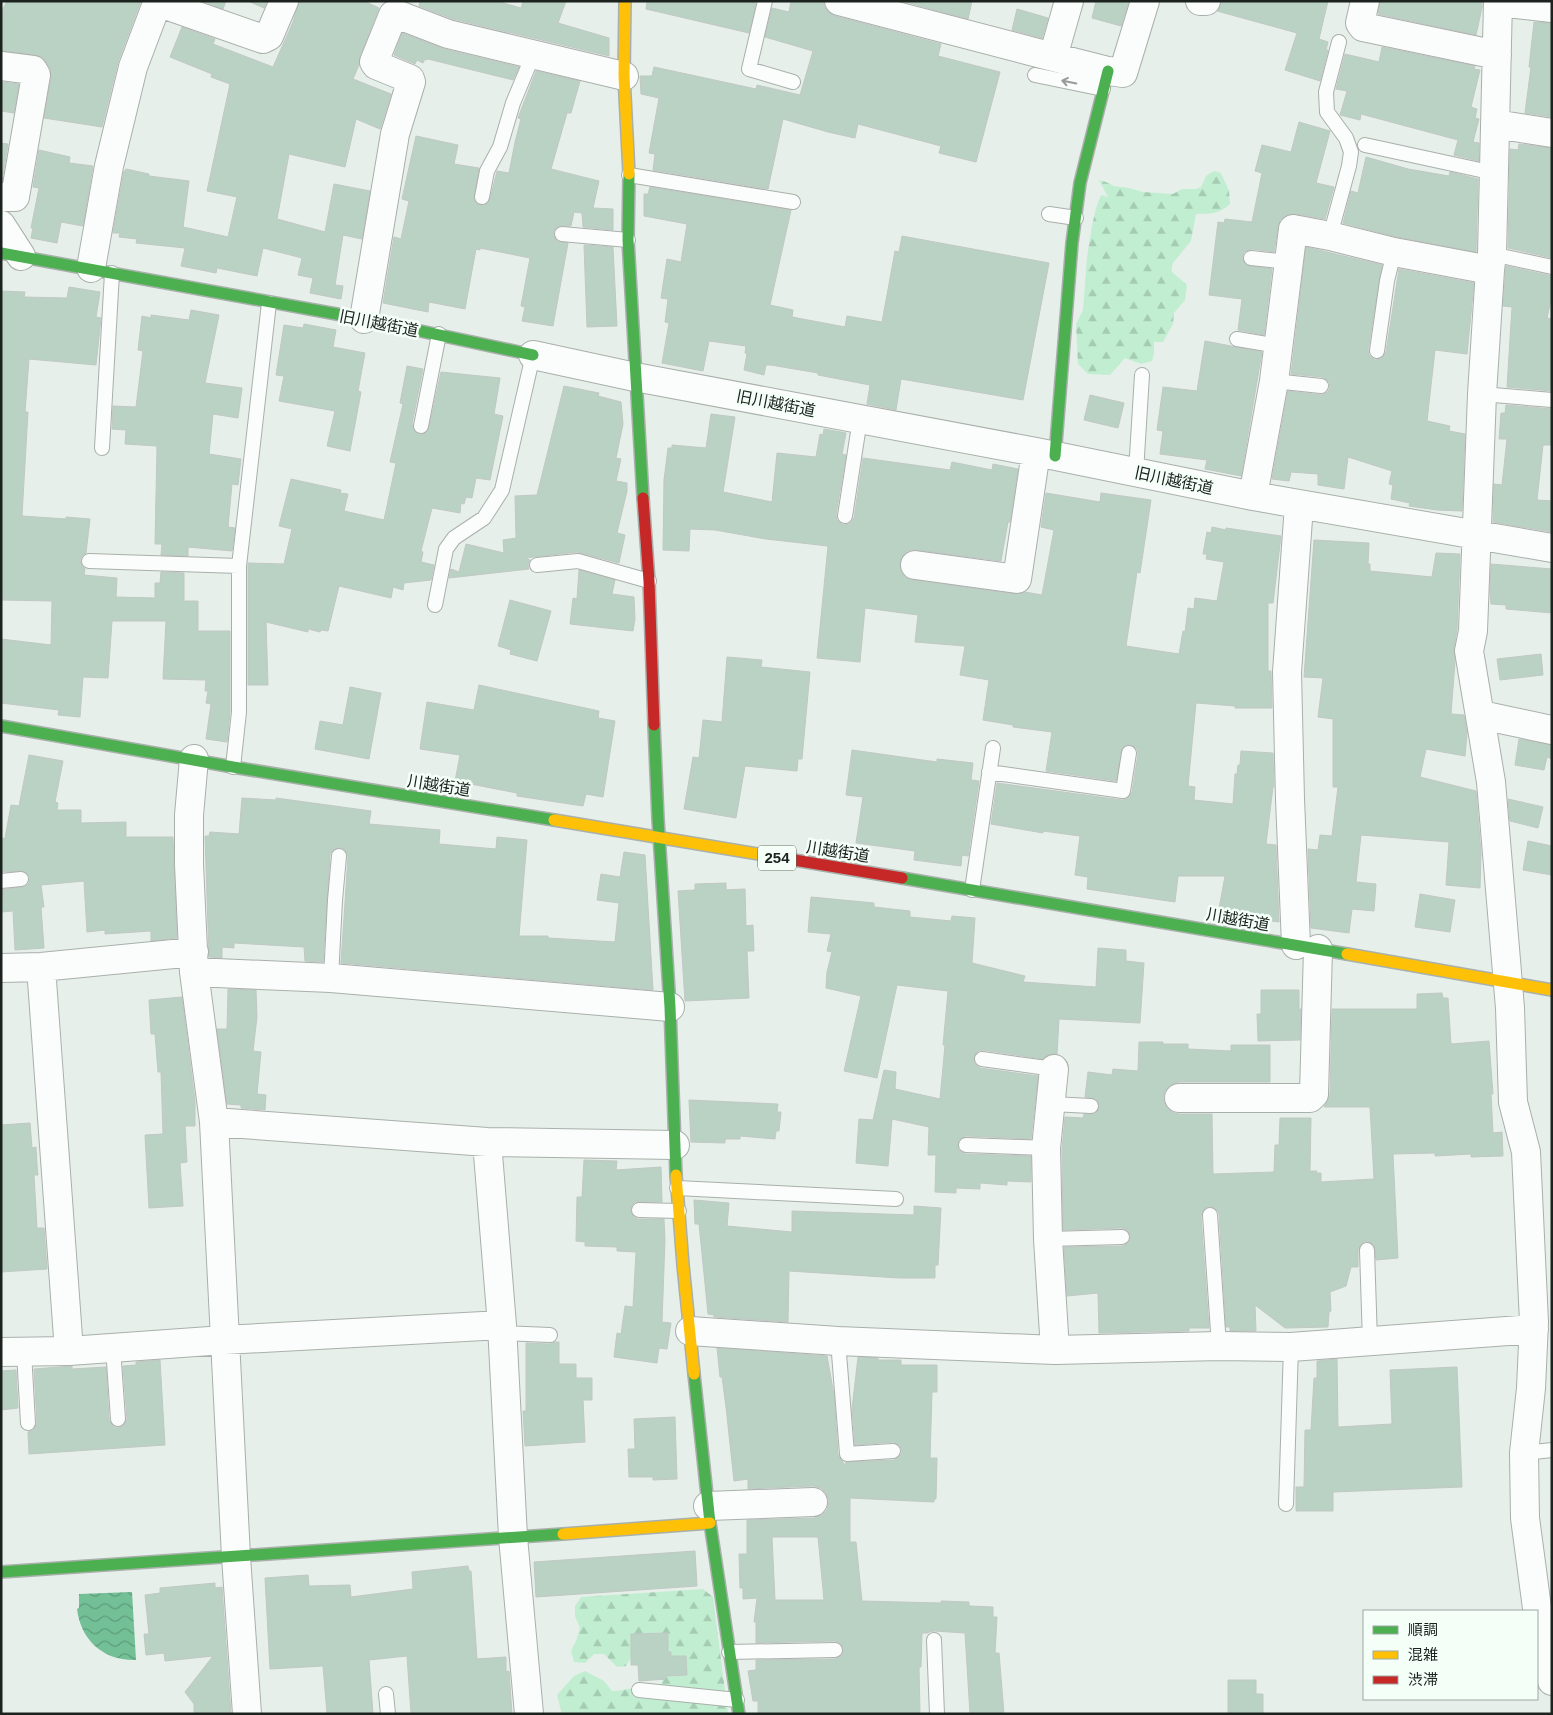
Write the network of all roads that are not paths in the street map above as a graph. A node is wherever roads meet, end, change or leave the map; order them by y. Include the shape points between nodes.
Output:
1 (284, 1) edge
2 (625, 1) edge
3 (765, 1) edge
4 (839, 1) edge
5 (1069, 1) edge
6 (1145, 1) edge
7 (1200, 1) edge
8 (1206, 1) edge
9 (1365, 1) edge
10 (1498, 2) edge
11 (882, 6) edge
12 (1552, 8) edge
13 (1339, 42) dead end
14 (533, 55) junction
15 (1497, 55) junction
16 (1, 66) edge
17 (1044, 66) junction
18 (624, 76) junction
19 (794, 82) dead end
20 (1105, 85) junction
21 (1116, 99) dead end
22 (1495, 124) junction
23 (1552, 133) edge
24 (1365, 145) dead end
25 (1494, 173) junction
26 (629, 175) junction
27 (1, 197) edge
28 (482, 197) dead end
29 (794, 202) dead end
30 (1049, 214) dead end
31 (1076, 218) junction
32 (1, 225) edge
33 (562, 234) dead end
34 (1330, 236) junction
35 (628, 240) junction
36 (1394, 252) junction
37 (11, 255) edge
38 (1251, 258) dead end
39 (1288, 262) junction
40 (1491, 262) junction
41 (1552, 267) edge
42 (101, 270) junction
43 (269, 303) junction
44 (364, 320) junction
45 (439, 334) junction
46 (1237, 339) dead end
47 (1278, 346) junction
48 (1377, 351) dead end
49 (534, 355) junction
50 (1142, 375) dead end
51 (635, 377) junction
52 (1274, 381) junction
53 (1321, 386) dead end
54 (1482, 394) junction
55 (1552, 400) edge
56 (860, 419) junction
57 (422, 426) dead end
58 (102, 448) dead end
59 (1046, 454) junction
60 (1136, 472) junction
61 (1253, 496) junction
62 (1299, 505) junction
63 (845, 516) dead end
64 (1477, 535) junction
65 (1552, 548) edge
66 (89, 561) dead end
67 (537, 565) dead end
68 (915, 565) dead end
69 (239, 566) junction
70 (650, 581) junction
71 (435, 605) dead end
72 (1481, 715) junction
73 (1, 726) edge
74 (1552, 730) edge
75 (993, 748) dead end
76 (1130, 753) dead end
77 (194, 759) junction
78 (233, 767) junction
79 (990, 772) junction
80 (659, 838) junction
81 (339, 856) dead end
82 (20, 879) dead end
83 (1, 881) edge
84 (972, 890) junction
85 (1307, 947) junction
86 (194, 962) junction
87 (41, 967) junction
88 (1, 968) edge
89 (331, 978) junction
90 (1508, 983) junction
91 (1552, 990) edge
92 (670, 1007) junction
93 (982, 1059) dead end
94 (1054, 1070) joint
95 (1179, 1098) dead end
96 (1052, 1104) junction
97 (1091, 1106) dead end
98 (214, 1122) junction
99 (487, 1142) junction
100 (966, 1144) dead end
101 (675, 1145) junction
102 (1046, 1148) junction
103 (677, 1188) junction
104 (896, 1199) dead end
105 (639, 1210) dead end
106 (679, 1211) junction
107 (1210, 1215) dead end
108 (1122, 1237) dead end
109 (1048, 1240) junction
110 (1367, 1250) dead end
111 (1540, 1324) edge
112 (502, 1329) junction
113 (690, 1331) junction
114 (550, 1335) dead end
115 (224, 1340) junction
116 (838, 1340) junction
117 (1370, 1340) junction
118 (1219, 1346) junction
119 (1291, 1347) junction
120 (113, 1348) junction
121 (1055, 1350) junction
122 (69, 1351) junction
123 (12, 1352) edge
124 (118, 1419) dead end
125 (28, 1422) dead end
126 (1552, 1450) edge
127 (894, 1451) dead end
128 (1524, 1453) junction
129 (813, 1502) dead end
130 (1286, 1504) dead end
131 (709, 1515) junction
132 (513, 1537) junction
133 (236, 1557) junction
134 (1, 1572) edge
135 (1544, 1590) edge
136 (934, 1640) dead end
137 (835, 1650) dead end
138 (729, 1652) junction
139 (1552, 1681) edge
140 (640, 1690) dead end
141 (386, 1694) dead end
142 (738, 1707) edge
143 (247, 1714) edge
144 (388, 1714) edge
145 (529, 1714) edge
146 (938, 1714) edge

1 - 42 street via 269,36 263,39 160,3 156,6 133,67 110,166
2 - 18 main road
3 - 19 lane via 749,69
4 - 11 street
5 - 17 street
6 - 20 street via 1122,73
7 - 8 street
9 - 15 street via 1360,23 1363,27
10 - 12 street
10 - 15 street
11 - 17 street
13 - 34 lane via 1326,92 1327,112 1346,138 1350,152
14 - 18 street
14 - 28 lane via 513,102 500,147 487,171
14 - 44 street via 448,34 393,15 374,62 411,82 395,134
15 - 22 street
16 - 27 street via 33,70 36,75 15,197
17 - 20 street
18 - 26 main road
20 - 21 lane
20 - 31 main road via 1094,154 1080,183
22 - 23 street
22 - 25 street
24 - 25 lane
25 - 40 street
26 - 29 lane
26 - 35 main road
30 - 31 lane
31 - 59 main road
32 - 37 street
33 - 35 lane
34 - 36 street
34 - 39 street via 1294,229
35 - 51 main road
36 - 40 street
36 - 48 lane
37 - 42 main road, 旧川越街道
38 - 39 lane
39 - 47 street
40 - 41 lane
40 - 54 street
42 - 43 main road, 旧川越街道
42 - 58 lane
43 - 44 main road, 旧川越街道
43 - 69 lane
44 - 45 main road, 旧川越街道
45 - 49 main road, 旧川越街道
45 - 57 lane
46 - 47 lane
47 - 52 street
49 - 51 street, 旧川越街道
49 - 71 lane via 502,490 484,518 454,538 446,550
50 - 60 lane
51 - 56 street, 旧川越街道
51 - 70 main road
52 - 53 lane
52 - 61 street
54 - 55 lane
54 - 64 street
56 - 59 street, 旧川越街道
56 - 63 lane
59 - 60 street, 旧川越街道
59 - 68 street via 1018,579
60 - 61 street, 旧川越街道
61 - 62 street, 旧川越街道
62 - 64 street, 旧川越街道
62 - 85 street via 1287,672
64 - 65 street, 旧川越街道
64 - 72 street via 1469,651
66 - 69 lane
67 - 70 lane via 578,561
69 - 78 lane via 239,712
70 - 80 main road
72 - 74 street
72 - 90 street via 1492,782
73 - 77 main road, 川越街道 / 254
75 - 79 lane
76 - 79 lane via 1123,791
77 - 78 main road, 川越街道 / 254
77 - 86 street via 189,864
78 - 80 main road, 川越街道 / 254
79 - 84 lane
80 - 84 main road, 川越街道 / 254
80 - 92 main road
81 - 89 lane
82 - 83 lane
84 - 85 main road, 川越街道 / 254
85 - 90 main road, 川越街道 / 254
85 - 95 street via 1314,1094 1310,1098
86 - 87 street
86 - 89 street
86 - 98 street
87 - 88 street
87 - 122 street
89 - 92 street
90 - 91 main road, 川越街道 / 254
90 - 111 street via 1514,1102 1526,1152
92 - 101 main road
93 - 94 lane
94 - 96 street
96 - 97 lane
96 - 102 street
98 - 99 street
98 - 115 street
99 - 101 street
99 - 112 street
100 - 102 lane
101 - 103 main road
102 - 109 street
103 - 104 lane
103 - 106 main road
105 - 106 lane
106 - 113 main road
107 - 118 lane
108 - 109 lane
109 - 121 street
110 - 117 lane
111 - 117 street
111 - 128 street
112 - 114 lane
112 - 115 street
112 - 132 street
113 - 116 street
113 - 131 main road
115 - 120 street
115 - 133 street
116 - 121 street
116 - 127 lane via 847,1454
117 - 119 street
118 - 119 street
118 - 121 street
119 - 130 lane
120 - 122 street
120 - 124 lane
122 - 123 street
123 - 125 lane
126 - 128 lane
128 - 135 street via 1526,1518
129 - 131 street
131 - 132 main road
131 - 138 main road
132 - 133 main road
132 - 145 street
133 - 134 main road
133 - 143 street
135 - 139 street via 1542,1638
136 - 146 lane
137 - 138 lane
138 - 142 main road
140 - 142 lane
141 - 144 lane

